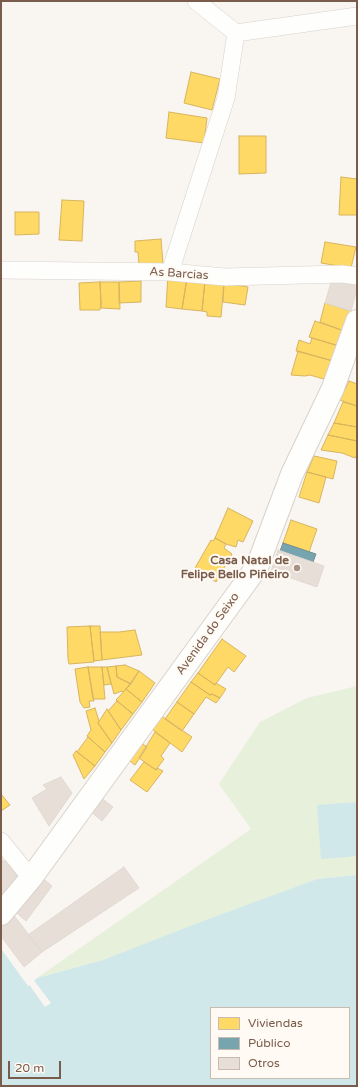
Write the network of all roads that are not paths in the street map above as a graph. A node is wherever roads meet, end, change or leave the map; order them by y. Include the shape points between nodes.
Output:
1 (196, 1) edge
2 (357, 16) edge
3 (236, 33) junction
4 (1, 270) edge
5 (170, 272) junction
6 (357, 276) edge
7 (357, 321) edge
8 (1, 841) edge
9 (31, 878) junction
10 (1, 914) edge

1 - 3 street
2 - 3 street
3 - 5 street via 226,98
4 - 5 street, As Barcias
5 - 6 street, As Barcias via 224,277 342,274
7 - 9 street, Avenida do Seixo via 332,388 292,474 257,567
8 - 9 street
9 - 10 street, Avenida do Seixo

